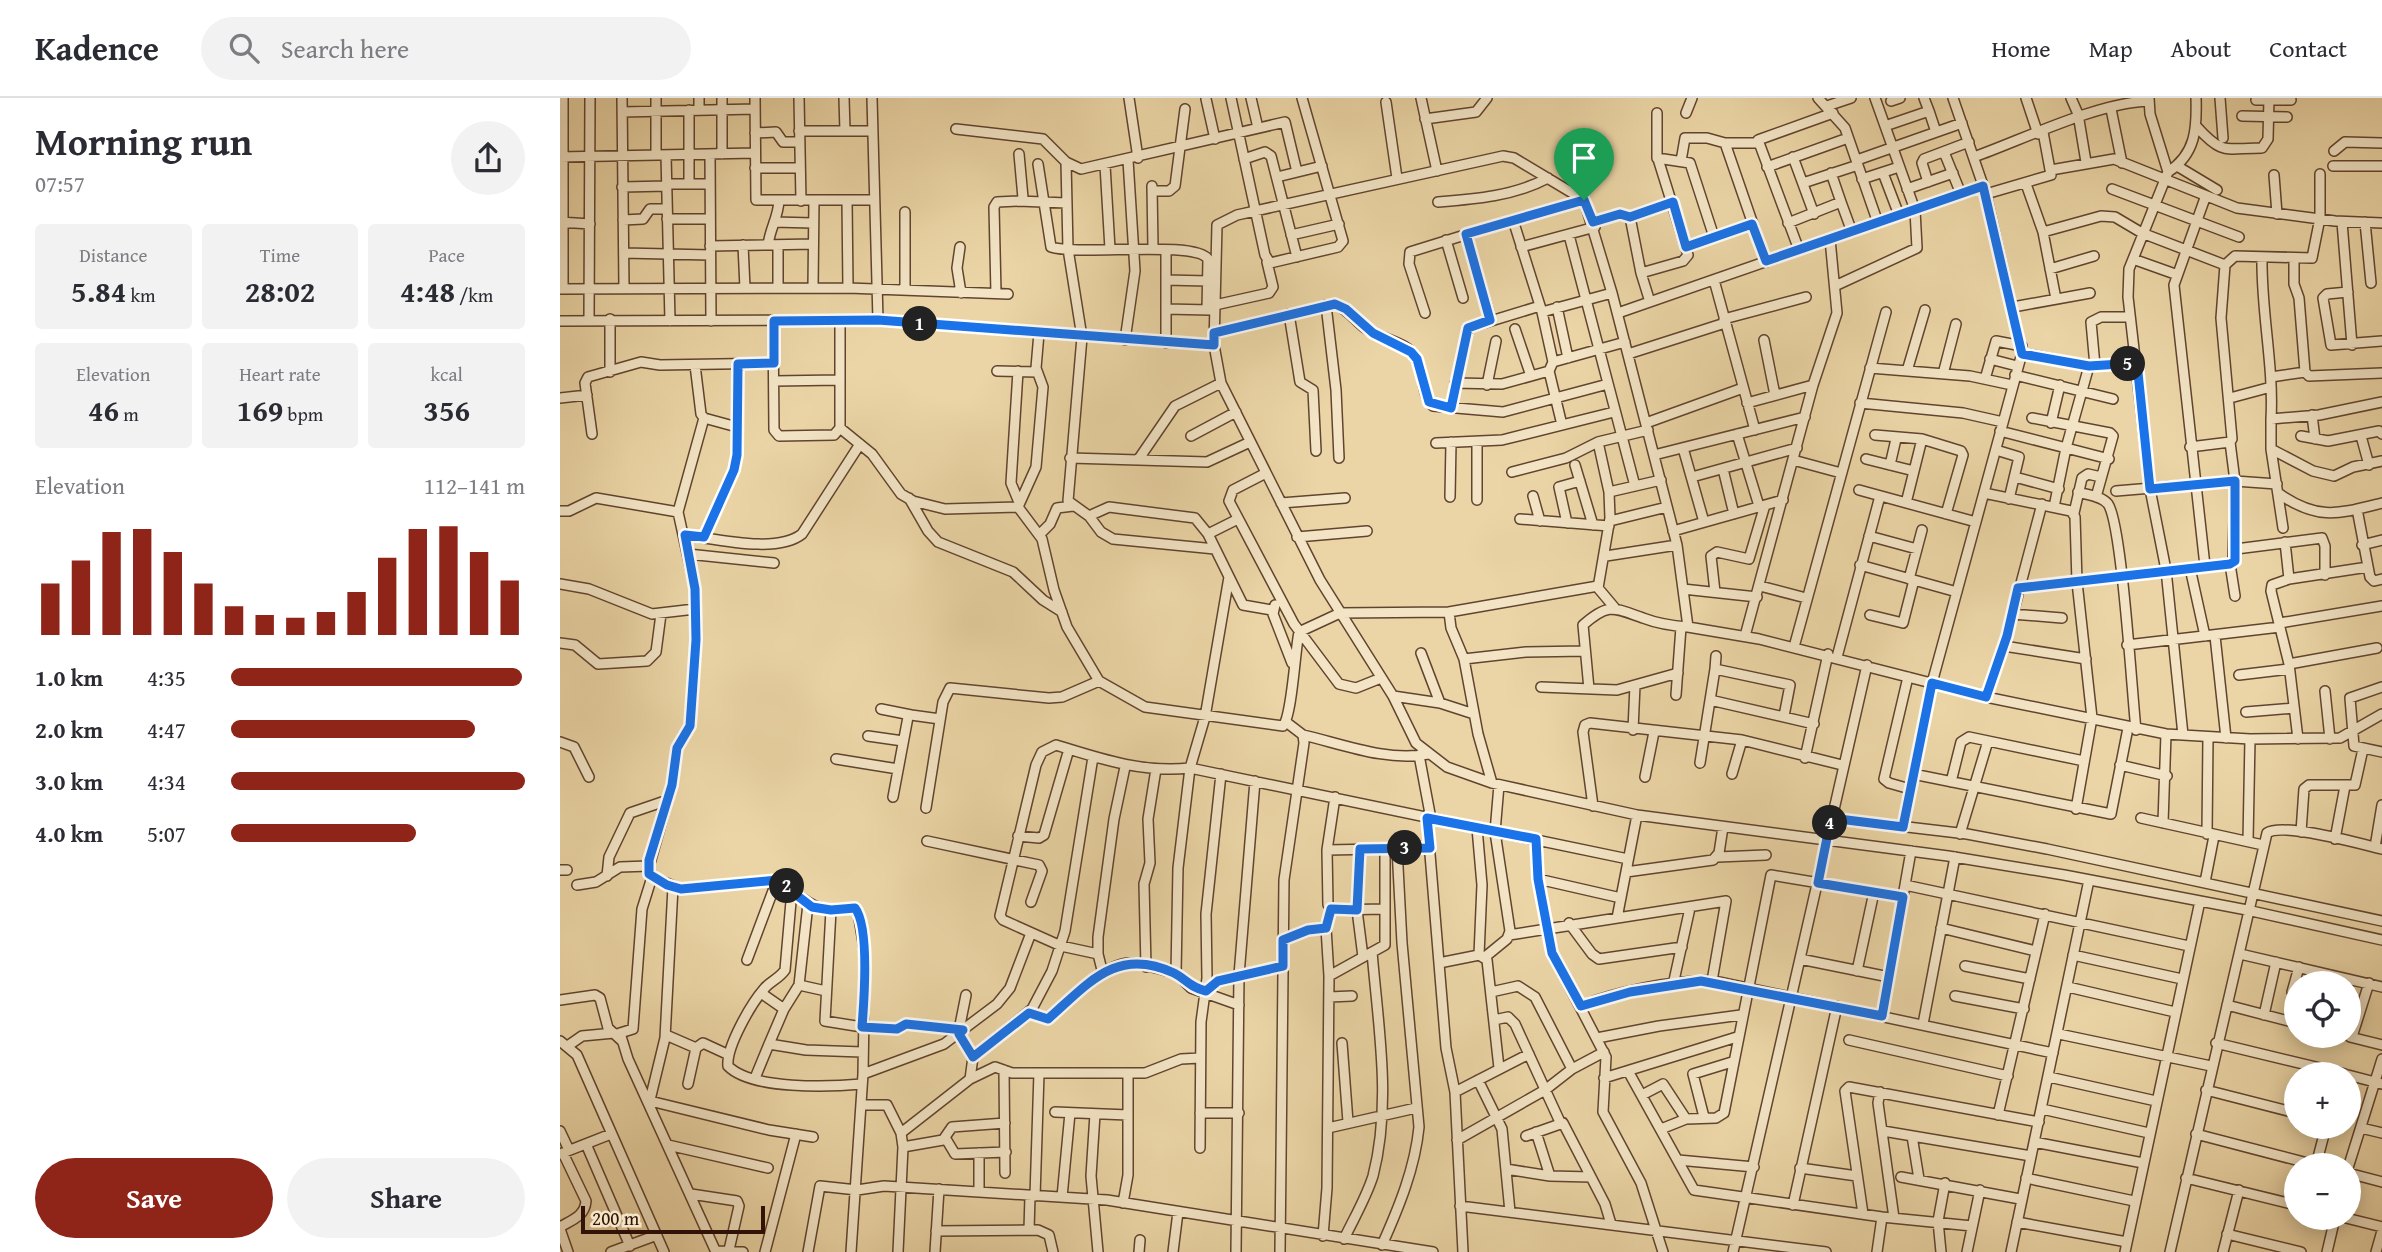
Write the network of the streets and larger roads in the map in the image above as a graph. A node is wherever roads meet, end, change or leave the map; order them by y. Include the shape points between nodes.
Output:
1 (563, 98) edge
2 (590, 98) edge
3 (622, 98) edge
4 (656, 98) edge
5 (679, 98) edge
6 (699, 98) edge
7 (722, 98) edge
8 (755, 98) edge
9 (799, 98) edge
10 (844, 98) edge
11 (872, 98) edge
12 (1129, 98) edge
13 (1231, 98) edge
14 (1251, 98) edge
15 (1302, 98) edge
16 (1420, 98) edge
17 (1487, 98) edge
18 (1692, 98) edge
19 (1818, 98) edge
20 (1849, 98) edge
21 (1875, 98) edge
22 (1924, 98) edge
23 (1953, 98) edge
24 (2026, 98) edge
25 (2071, 98) edge
26 (2196, 98) edge
27 (2220, 98) edge
28 (1206, 99) edge
29 (2149, 99) edge
30 (2269, 99) edge
31 (2256, 100) edge
32 (2291, 100) dead end
33 (1386, 102) dead end
34 (1185, 108) dead end
35 (2111, 108) junction
36 (562, 109) edge
37 (755, 109) junction
38 (694, 110) junction
39 (722, 110) junction
40 (1830, 110) junction
41 (656, 111) junction
42 (677, 111) junction
43 (1929, 111) junction
44 (622, 112) junction
45 (1657, 113) dead end
46 (1686, 113) dead end
47 (2242, 116) dead end
48 (2268, 117) junction
49 (2287, 117) dead end
50 (1425, 119) junction
51 (2079, 119) junction
52 (1962, 123) junction
53 (1885, 126) junction
54 (2197, 127) junction
55 (1258, 128) junction
56 (956, 129) dead end
57 (799, 131) junction
58 (845, 131) junction
59 (872, 131) junction
60 (1936, 132) junction
61 (755, 133) junction
62 (1238, 133) junction
63 (2041, 133) junction
64 (1848, 138) junction
65 (2223, 138) dead end
66 (1215, 139) junction
67 (799, 142) junction
68 (1969, 142) junction
69 (1725, 143) junction
70 (1758, 143) junction
71 (2382, 144) edge
72 (1181, 147) junction
73 (1892, 148) junction
74 (2334, 150) dead end
75 (1944, 152) junction
76 (755, 153) junction
77 (688, 154) junction
78 (709, 154) junction
79 (722, 154) junction
80 (1019, 154) dead end
81 (656, 155) junction
82 (667, 155) junction
83 (590, 156) junction
84 (621, 156) junction
85 (562, 157) edge
86 (1793, 157) junction
87 (1974, 157) junction
88 (1133, 159) junction
89 (1244, 159) junction
90 (1658, 159) junction
91 (1681, 161) junction
92 (1066, 162) junction
93 (1857, 162) junction
94 (2086, 162) junction
95 (2122, 163) junction
96 (1038, 164) dead end
97 (1105, 164) junction
98 (1322, 166) junction
99 (2177, 166) junction
100 (2333, 166) dead end
101 (2382, 166) edge
102 (755, 167) junction
103 (1768, 167) junction
104 (1899, 167) junction
105 (800, 168) junction
106 (2051, 170) junction
107 (1437, 171) junction
108 (1297, 172) junction
109 (1830, 173) junction
110 (1883, 173) junction
111 (1953, 173) junction
112 (2320, 174) dead end
113 (2274, 175) dead end
114 (2165, 176) junction
115 (1277, 177) junction
116 (1397, 178) junction
117 (1548, 178) junction
118 (1862, 179) junction
119 (1928, 182) junction
120 (1803, 183) junction
121 (689, 184) junction
122 (710, 184) junction
123 (2026, 184) junction
124 (562, 186) edge
125 (667, 186) junction
126 (622, 187) junction
127 (1907, 189) junction
128 (2112, 189) dead end
129 (1985, 190) junction
130 (2217, 190) dead end
131 (1961, 194) junction
132 (1329, 195) junction
133 (2205, 198) junction
134 (814, 200) junction
135 (847, 200) junction
136 (874, 200) junction
137 (1584, 200) junction
138 (779, 201) junction
139 (801, 201) junction
140 (1019, 201) junction
141 (1438, 202) dead end
142 (1673, 202) junction
143 (1841, 202) junction
144 (1043, 203) junction
145 (1066, 203) junction
146 (1283, 205) junction
147 (2152, 205) junction
148 (1915, 210) junction
149 (1256, 211) junction
150 (905, 212) dead end
151 (667, 214) junction
152 (1814, 214) junction
153 (2277, 214) junction
154 (1899, 215) junction
155 (1630, 217) junction
156 (2320, 218) junction
157 (710, 219) junction
158 (623, 220) junction
159 (1513, 220) junction
160 (562, 222) edge
161 (774, 222) junction
162 (2197, 222) junction
163 (2342, 222) junction
164 (2365, 222) junction
165 (813, 223) junction
166 (1788, 223) junction
167 (1878, 223) junction
168 (2382, 223) edge
169 (590, 224) junction
170 (1339, 224) junction
171 (1594, 224) junction
172 (1752, 224) junction
173 (1852, 232) junction
174 (2043, 232) junction
175 (2142, 233) junction
176 (1466, 234) junction
177 (1291, 235) junction
178 (1569, 235) junction
179 (1714, 236) junction
180 (2239, 237) dead end
181 (1830, 239) junction
182 (1446, 240) junction
183 (813, 244) junction
184 (743, 245) junction
185 (773, 245) junction
186 (960, 247) dead end
187 (1521, 247) junction
188 (1686, 247) junction
189 (1135, 248) junction
190 (1153, 248) junction
191 (1068, 249) junction
192 (1111, 249) junction
193 (710, 250) junction
194 (1166, 250) junction
195 (1799, 250) junction
196 (2186, 251) junction
197 (624, 253) junction
198 (668, 255) junction
199 (2094, 256) dead end
200 (1297, 257) junction
201 (2262, 257) junction
202 (2133, 259) junction
203 (2294, 259) junction
204 (1766, 261) junction
205 (1267, 262) junction
206 (2225, 265) junction
207 (2050, 269) junction
208 (1641, 273) junction
209 (2175, 275) junction
210 (1166, 280) junction
211 (1714, 280) junction
212 (1208, 281) junction
213 (2371, 283) dead end
214 (1836, 285) junction
215 (668, 288) junction
216 (711, 288) junction
217 (745, 288) junction
218 (778, 288) junction
219 (813, 288) junction
220 (848, 288) junction
221 (562, 289) edge
222 (589, 289) junction
223 (624, 289) junction
224 (878, 289) junction
225 (905, 290) junction
226 (2348, 292) junction
227 (961, 293) junction
228 (996, 293) junction
229 (1612, 293) junction
230 (2090, 293) dead end
231 (1008, 294) dead end
232 (1806, 297) dead end
233 (1463, 298) dead end
234 (2056, 299) junction
235 (1586, 300) junction
236 (1650, 303) junction
237 (1326, 305) junction
238 (1557, 307) junction
239 (2012, 307) junction
240 (1167, 309) junction
241 (1212, 309) junction
242 (1541, 309) junction
243 (1925, 310) dead end
244 (1886, 312) dead end
245 (1425, 313) dead end
246 (1618, 313) junction
247 (1289, 314) junction
248 (2129, 317) junction
249 (610, 319) junction
250 (878, 320) junction
251 (1490, 320) junction
252 (560, 321) edge
253 (589, 321) junction
254 (670, 321) junction
255 (711, 321) junction
256 (774, 321) junction
257 (840, 321) junction
258 (1725, 321) junction
259 (1956, 324) dead end
260 (1515, 329) dead end
261 (1039, 333) junction
262 (1214, 333) junction
263 (1082, 337) junction
264 (1125, 340) junction
265 (1765, 340) dead end
266 (1496, 341) dead end
267 (2382, 341) edge
268 (1625, 342) junction
269 (1166, 343) junction
270 (1214, 345) junction
271 (2352, 345) junction
272 (1598, 350) junction
273 (2022, 350) junction
274 (1628, 354) junction
275 (1568, 358) junction
276 (1990, 359) junction
277 (774, 363) junction
278 (2137, 363) junction
279 (738, 364) junction
280 (695, 365) junction
281 (1551, 366) junction
282 (2092, 366) junction
283 (1870, 368) junction
284 (2016, 370) junction
285 (997, 371) dead end
286 (1907, 371) junction
287 (610, 372) junction
288 (1018, 372) junction
289 (1037, 372) junction
290 (2305, 372) junction
291 (2382, 373) edge
292 (1943, 374) junction
293 (1531, 376) junction
294 (1984, 379) junction
295 (840, 380) junction
296 (774, 381) junction
297 (2271, 382) junction
298 (1222, 383) junction
299 (1455, 383) junction
300 (1608, 384) junction
301 (1487, 385) junction
302 (1813, 385) junction
303 (2012, 385) junction
304 (2060, 385) junction
305 (1743, 388) junction
306 (2081, 390) junction
307 (1775, 395) junction
308 (587, 396) junction
309 (1556, 397) junction
310 (560, 398) edge
311 (2230, 398) junction
312 (2113, 399) dead end
313 (1747, 402) junction
314 (2382, 402) edge
315 (1860, 403) junction
316 (1451, 408) junction
317 (1236, 412) junction
318 (1614, 412) junction
319 (2312, 415) junction
320 (1805, 417) junction
321 (704, 418) junction
322 (2032, 418) dead end
323 (2271, 419) junction
324 (2051, 423) junction
325 (1562, 425) junction
326 (1647, 426) junction
327 (2002, 426) junction
328 (737, 427) junction
329 (841, 428) junction
330 (2071, 428) junction
331 (1755, 430) junction
332 (592, 434) dead end
333 (1737, 434) junction
334 (2382, 434) edge
335 (1875, 435) dead end
336 (1191, 436) dead end
337 (2301, 436) dead end
338 (2361, 436) junction
339 (1623, 438) junction
340 (1896, 439) junction
341 (1922, 439) junction
342 (2315, 439) junction
343 (1250, 442) junction
344 (1451, 442) junction
345 (1477, 442) junction
346 (1598, 442) junction
347 (2230, 442) junction
348 (1436, 443) dead end
349 (860, 444) junction
350 (1683, 447) junction
351 (2190, 447) junction
352 (1797, 448) junction
353 (2066, 449) junction
354 (2271, 449) junction
355 (1996, 450) junction
356 (1316, 452) dead end
357 (1654, 455) junction
358 (1070, 458) junction
359 (1339, 458) dead end
360 (1866, 459) dead end
361 (2109, 459) junction
362 (1138, 460) junction
363 (1793, 460) junction
364 (2382, 461) edge
365 (1746, 462) junction
366 (1575, 465) dead end
367 (1890, 465) junction
368 (2369, 465) junction
369 (1723, 469) junction
370 (1914, 471) junction
371 (1266, 472) junction
372 (1512, 472) dead end
373 (1841, 473) junction
374 (2015, 477) junction
375 (2101, 477) junction
376 (1692, 478) junction
377 (1661, 480) junction
378 (1580, 481) junction
379 (2235, 481) junction
380 (2195, 485) junction
381 (1635, 486) junction
382 (2059, 489) junction
383 (2150, 489) junction
384 (2277, 489) junction
385 (1859, 490) dead end
386 (2116, 491) dead end
387 (1609, 492) junction
388 (2078, 492) junction
389 (1984, 493) junction
390 (1533, 496) dead end
391 (1880, 496) junction
392 (1450, 497) dead end
393 (2096, 497) junction
394 (908, 498) junction
395 (1345, 498) dead end
396 (2010, 499) junction
397 (1477, 500) dead end
398 (1783, 500) junction
399 (1018, 503) junction
400 (1281, 503) junction
401 (1906, 503) junction
402 (2382, 503) edge
403 (2042, 504) junction
404 (1073, 506) junction
405 (1762, 506) junction
406 (1667, 507) junction
407 (2054, 507) junction
408 (2357, 509) junction
409 (560, 511) edge
410 (678, 512) junction
411 (1734, 513) junction
412 (1945, 513) junction
413 (2074, 513) junction
414 (1089, 516) junction
415 (1238, 519) junction
416 (1520, 519) dead end
417 (1540, 521) junction
418 (1703, 522) junction
419 (1976, 522) junction
420 (1567, 523) junction
421 (1609, 524) junction
422 (1593, 525) junction
423 (2283, 528) dead end
424 (1922, 530) dead end
425 (1367, 531) dead end
426 (1673, 531) junction
427 (1208, 534) junction
428 (685, 535) junction
429 (1040, 535) junction
430 (1869, 536) junction
431 (704, 537) junction
432 (1297, 537) junction
433 (2382, 540) edge
434 (2285, 542) junction
435 (1677, 545) junction
436 (2362, 545) junction
437 (1215, 549) junction
438 (1917, 549) junction
439 (2236, 549) junction
440 (688, 554) junction
441 (1605, 556) junction
442 (774, 563) dead end
443 (2230, 564) junction
444 (1860, 565) junction
445 (2205, 566) junction
446 (2368, 567) junction
447 (2190, 568) junction
448 (2166, 570) junction
449 (2325, 575) junction
450 (2120, 576) junction
451 (1229, 578) junction
452 (1911, 579) junction
453 (2289, 579) junction
454 (2382, 579) edge
455 (2077, 582) junction
456 (560, 584) edge
457 (1598, 586) junction
458 (1760, 586) junction
459 (2018, 588) junction
460 (1683, 589) junction
461 (1715, 592) junction
462 (1957, 592) junction
463 (2235, 596) dead end
464 (1757, 597) junction
465 (1279, 598) junction
466 (1806, 598) junction
467 (2382, 606) edge
468 (1614, 607) junction
469 (695, 608) junction
470 (1272, 610) junction
471 (1062, 612) junction
472 (1449, 612) junction
473 (1340, 613) junction
474 (661, 614) junction
475 (2012, 614) junction
476 (1870, 615) dead end
477 (2062, 618) dead end
478 (2280, 625) junction
479 (1685, 627) junction
480 (1299, 632) junction
481 (1745, 636) junction
482 (2210, 636) junction
483 (2174, 639) junction
484 (560, 643) edge
485 (2127, 645) junction
486 (2004, 646) junction
487 (1794, 647) junction
488 (2377, 648) dead end
489 (1584, 651) junction
490 (1421, 653) dead end
491 (1716, 656) dead end
492 (1833, 656) junction
493 (1464, 659) junction
494 (2086, 659) junction
495 (1293, 665) junction
496 (1867, 665) junction
497 (2289, 667) junction
498 (1715, 669) junction
499 (1678, 673) junction
500 (2239, 675) dead end
501 (1908, 677) junction
502 (1381, 678) junction
503 (1099, 681) junction
504 (1932, 683) junction
505 (1635, 685) junction
506 (1541, 687) dead end
507 (2382, 687) edge
508 (1589, 689) junction
509 (2325, 691) dead end
510 (1676, 695) dead end
511 (1394, 696) junction
512 (1986, 697) junction
513 (1710, 700) junction
514 (1440, 703) junction
515 (2294, 708) junction
516 (881, 709) dead end
517 (2246, 712) dead end
518 (1474, 714) junction
519 (2382, 714) edge
520 (911, 715) junction
521 (1784, 716) junction
522 (1205, 717) junction
523 (2092, 718) junction
524 (940, 719) junction
525 (1286, 722) junction
526 (1814, 724) junction
527 (2132, 729) junction
528 (1633, 730) junction
529 (1654, 732) junction
530 (2351, 732) junction
531 (2166, 734) junction
532 (1303, 735) junction
533 (1705, 735) junction
534 (868, 736) dead end
535 (2183, 736) junction
536 (2208, 737) junction
537 (2226, 738) junction
538 (2330, 738) junction
539 (2298, 739) junction
540 (1742, 740) junction
541 (2250, 740) junction
542 (903, 741) junction
543 (1988, 741) junction
544 (560, 742) edge
545 (2363, 749) junction
546 (1069, 750) junction
547 (2382, 752) edge
548 (1423, 754) junction
549 (1093, 757) junction
550 (836, 758) dead end
551 (1805, 758) junction
552 (2084, 761) junction
553 (1700, 763) dead end
554 (1842, 765) junction
555 (2120, 765) junction
556 (1125, 766) junction
557 (1190, 768) junction
558 (898, 769) junction
559 (1156, 769) junction
560 (1221, 774) junction
561 (1732, 774) dead end
562 (1913, 774) junction
563 (2167, 776) junction
564 (589, 777) dead end
565 (1645, 777) dead end
566 (1255, 781) junction
567 (1951, 782) junction
568 (1495, 784) junction
569 (2345, 786) junction
570 (1974, 787) junction
571 (1910, 789) junction
572 (1295, 790) junction
573 (893, 797) dead end
574 (1335, 797) junction
575 (668, 800) junction
576 (2382, 805) edge
577 (1593, 806) junction
578 (926, 808) dead end
579 (2076, 809) junction
580 (1637, 815) junction
581 (1831, 818) junction
582 (2141, 818) dead end
583 (1429, 819) junction
584 (2163, 824) junction
585 (1723, 827) junction
586 (1903, 827) junction
587 (1477, 828) junction
588 (1495, 832) junction
589 (2301, 832) junction
590 (1960, 834) junction
591 (1018, 835) junction
592 (2210, 835) junction
593 (1536, 839) junction
594 (1826, 839) junction
595 (2335, 839) junction
596 (927, 841) dead end
597 (2248, 841) junction
598 (2263, 845) junction
599 (1397, 848) junction
600 (1430, 848) junction
601 (2378, 848) edge
602 (1327, 849) junction
603 (1360, 849) junction
604 (1385, 849) junction
605 (1911, 851) junction
606 (1766, 855) dead end
607 (1718, 857) junction
608 (1955, 857) junction
609 (1628, 859) junction
610 (1012, 860) junction
611 (649, 866) junction
612 (1626, 872) junction
613 (607, 876) junction
614 (652, 877) junction
615 (1538, 879) junction
616 (777, 880) junction
617 (2089, 880) junction
618 (2205, 882) junction
619 (1818, 883) junction
620 (577, 885) dead end
621 (1905, 885) junction
622 (673, 887) junction
623 (792, 890) junction
624 (1874, 892) junction
625 (2251, 892) junction
626 (1950, 893) junction
627 (1903, 897) junction
628 (1621, 898) junction
629 (2200, 901) junction
630 (1031, 902) dead end
631 (808, 904) junction
632 (1690, 908) junction
633 (1331, 909) junction
634 (1384, 909) junction
635 (831, 910) junction
636 (1357, 910) junction
637 (2247, 910) junction
638 (2045, 914) junction
639 (1617, 918) junction
640 (2382, 921) edge
641 (1569, 923) junction
642 (2080, 923) junction
643 (1547, 927) junction
644 (1326, 928) junction
645 (1941, 929) junction
646 (1031, 933) junction
647 (1509, 935) junction
648 (1283, 940) junction
649 (2382, 940) edge
650 (787, 946) junction
651 (1061, 946) junction
652 (2189, 946) junction
653 (803, 947) junction
654 (1682, 947) junction
655 (2036, 951) junction
656 (1098, 954) junction
657 (1367, 954) junction
658 (2240, 954) junction
659 (2073, 955) junction
660 (1482, 956) junction
661 (1800, 959) junction
662 (747, 960) dead end
663 (2276, 962) junction
664 (1439, 963) junction
665 (1283, 966) junction
666 (1965, 966) dead end
667 (1146, 967) junction
668 (2298, 967) junction
669 (1857, 971) junction
670 (2297, 971) edge
671 (2312, 971) edge
672 (1176, 973) junction
673 (1104, 974) junction
674 (1239, 975) junction
675 (1329, 976) junction
676 (1889, 977) junction
677 (2030, 979) junction
678 (2182, 979) junction
679 (1712, 981) junction
680 (2361, 982) edge
681 (2369, 983) junction
682 (799, 985) junction
683 (1673, 985) junction
684 (2068, 987) junction
685 (2382, 987) edge
686 (1747, 990) junction
687 (825, 991) junction
688 (1206, 991) junction
689 (1491, 992) junction
690 (761, 993) junction
691 (966, 995) dead end
692 (1352, 996) dead end
693 (1955, 996) dead end
694 (1329, 997) junction
695 (1791, 999) junction
696 (560, 1000) edge
697 (1239, 1005) junction
698 (2227, 1005) junction
699 (1581, 1006) junction
700 (1837, 1006) junction
701 (2361, 1006) edge
702 (784, 1009) junction
703 (2024, 1009) junction
704 (2175, 1012) junction
705 (1029, 1013) junction
706 (2264, 1015) junction
707 (1741, 1016) junction
708 (1882, 1016) junction
709 (1494, 1020) junction
710 (2284, 1020) edge
711 (1923, 1024) junction
712 (862, 1027) junction
713 (961, 1031) junction
714 (615, 1033) junction
715 (2059, 1034) junction
716 (666, 1035) junction
717 (1737, 1037) junction
718 (1597, 1038) junction
719 (1849, 1040) dead end
720 (2361, 1040) edge
721 (622, 1041) junction
722 (564, 1043) edge
723 (1342, 1043) dead end
724 (2217, 1043) junction
725 (769, 1044) junction
726 (2016, 1045) junction
727 (2382, 1045) edge
728 (696, 1048) junction
729 (862, 1052) junction
730 (1604, 1052) junction
731 (2053, 1053) junction
732 (1529, 1054) junction
733 (729, 1055) junction
734 (973, 1057) junction
735 (994, 1057) dead end
736 (1200, 1058) junction
737 (2166, 1058) junction
738 (2382, 1059) edge
739 (1732, 1062) junction
740 (2294, 1062) edge
741 (2211, 1066) junction
742 (1002, 1069) junction
743 (1499, 1069) junction
744 (1573, 1069) junction
745 (1628, 1071) junction
746 (1039, 1073) junction
747 (1128, 1073) junction
748 (2008, 1076) junction
749 (2049, 1077) junction
750 (755, 1078) junction
751 (1604, 1078) junction
752 (862, 1079) junction
753 (970, 1079) junction
754 (2361, 1079) edge
755 (1478, 1080) junction
756 (2378, 1083) edge
757 (688, 1084) dead end
758 (1545, 1090) junction
759 (2206, 1090) junction
760 (1455, 1092) junction
761 (1880, 1092) junction
762 (1642, 1095) junction
763 (2156, 1101) junction
764 (649, 1102) junction
765 (861, 1105) junction
766 (1416, 1108) junction
767 (2042, 1109) junction
768 (2284, 1110) edge
769 (1055, 1112) dead end
770 (1070, 1113) junction
771 (1200, 1113) junction
772 (1239, 1113) junction
773 (1095, 1114) junction
774 (1383, 1114) junction
775 (1128, 1115) junction
776 (1998, 1115) junction
777 (1704, 1117) junction
778 (1496, 1118) junction
779 (1685, 1119) junction
780 (1348, 1122) junction
781 (1560, 1122) junction
782 (2039, 1122) junction
783 (1005, 1123) junction
784 (1328, 1128) junction
785 (2361, 1128) joint
786 (1661, 1129) junction
787 (560, 1131) edge
788 (1883, 1131) junction
789 (1536, 1132) junction
790 (901, 1133) junction
791 (2149, 1133) junction
792 (2382, 1133) edge
793 (611, 1134) junction
794 (796, 1134) junction
795 (2196, 1134) junction
796 (1526, 1136) dead end
797 (1912, 1136) junction
798 (813, 1137) dead end
799 (946, 1139) junction
800 (1457, 1140) junction
801 (2034, 1142) junction
802 (586, 1144) junction
803 (668, 1145) junction
804 (903, 1147) junction
805 (1200, 1148) dead end
806 (1006, 1152) junction
807 (564, 1153) edge
808 (979, 1153) junction
809 (2031, 1156) junction
810 (2284, 1157) edge
811 (1678, 1160) junction
812 (2143, 1163) junction
813 (1754, 1167) junction
814 (768, 1168) dead end
815 (1800, 1168) junction
816 (1506, 1169) junction
817 (1004, 1173) dead end
818 (1550, 1176) junction
819 (1857, 1176) junction
820 (2361, 1176) edge
821 (1591, 1177) junction
822 (1901, 1177) dead end
823 (2026, 1178) junction
824 (2186, 1178) junction
825 (1919, 1179) junction
826 (2382, 1182) edge
827 (1945, 1183) junction
828 (902, 1187) junction
829 (939, 1189) junction
830 (858, 1190) junction
831 (1980, 1190) junction
832 (2239, 1191) junction
833 (979, 1192) junction
834 (691, 1194) junction
835 (1033, 1196) junction
836 (1062, 1198) junction
837 (1747, 1198) junction
838 (1091, 1199) junction
839 (2020, 1199) junction
840 (2134, 1201) junction
841 (1123, 1202) junction
842 (2284, 1202) edge
843 (1793, 1205) junction
844 (1460, 1206) junction
845 (1178, 1212) junction
846 (1510, 1212) junction
847 (1863, 1214) junction
848 (1882, 1217) junction
849 (1894, 1218) junction
850 (1237, 1220) junction
851 (1938, 1221) junction
852 (2017, 1222) junction
853 (2361, 1223) edge
854 (1611, 1224) junction
855 (1280, 1226) junction
856 (1972, 1226) junction
857 (560, 1228) edge
858 (2382, 1229) edge
859 (1029, 1230) junction
860 (2332, 1230) edge
861 (936, 1231) junction
862 (1657, 1231) junction
863 (2227, 1234) junction
864 (657, 1235) junction
865 (1323, 1236) junction
866 (1344, 1239) junction
867 (1140, 1240) dead end
868 (1382, 1245) junction
869 (629, 1246) junction
870 (1734, 1247) edge
871 (2126, 1247) edge
872 (564, 1248) edge
873 (729, 1250) junction
874 (612, 1252) edge
875 (664, 1252) edge
876 (716, 1252) edge
877 (743, 1252) edge
878 (765, 1252) edge
879 (808, 1252) edge
880 (851, 1252) edge
881 (898, 1252) edge
882 (935, 1252) edge
883 (1053, 1252) edge
884 (1098, 1252) edge
885 (1139, 1252) edge
886 (1173, 1252) edge
887 (1236, 1252) edge
888 (1280, 1252) edge
889 (1433, 1252) edge
890 (1463, 1252) edge
891 (1663, 1252) edge
892 (1826, 1252) edge
893 (1877, 1252) edge
894 (1941, 1252) edge
895 (1967, 1252) edge
896 (2011, 1252) edge
897 (2170, 1252) edge
898 (2223, 1252) edge
899 (2301, 1252) edge
900 (2327, 1252) edge
901 (2376, 1252) edge

1 - 36 street
2 - 83 street
3 - 44 street
4 - 41 street
5 - 42 street
6 - 38 street
7 - 39 street
8 - 37 street
9 - 57 street
10 - 58 street
11 - 59 street
12 - 88 street
13 - 62 street
14 - 55 street
15 - 98 street
16 - 50 street
17 - 50 street via 1475,112
18 - 46 street
19 - 40 street
20 - 40 street
21 - 53 street
22 - 43 street
23 - 52 street
24 - 63 street
25 - 51 street
26 - 54 street
27 - 65 street
28 - 66 street
29 - 35 street
29 - 114 street
30 - 31 street
30 - 32 street
30 - 48 street
33 - 116 street
34 - 72 street
35 - 51 street
35 - 95 street
36 - 85 street
37 - 39 street
37 - 61 street
38 - 39 street
38 - 42 street
38 - 77 street
39 - 79 street
40 - 64 street
40 - 70 street
41 - 42 street
41 - 44 street
41 - 81 street
43 - 53 street
43 - 60 street
44 - 84 street
45 - 90 street
47 - 48 street
48 - 49 street
48 - 54 street via 2268,139 2262,148 2222,149
50 - 107 street
51 - 63 street
51 - 94 street
52 - 60 street
52 - 68 street
53 - 73 street
54 - 99 street via 2188,154
55 - 62 street
55 - 108 street via 1285,122
56 - 92 street via 1044,139
57 - 58 street
57 - 67 street
58 - 59 street
59 - 136 street
60 - 73 street
61 - 67 street via 776,132 783,142
61 - 76 street
62 - 66 street
62 - 89 street
63 - 87 street
63 - 106 street
64 - 86 street
64 - 93 street
66 - 72 street
67 - 105 street
68 - 75 street
68 - 87 street
69 - 70 street
69 - 91 street via 1685,138
69 - 172 street
70 - 103 street
71 - 74 street via 2344,142
72 - 88 street
72 - 190 street via 1175,186 1169,191 1152,188
73 - 93 street
73 - 104 street
75 - 111 street
75 - 119 street via 1923,161
76 - 79 street
76 - 102 street
77 - 78 street
77 - 82 street
77 - 121 street
78 - 79 street
78 - 122 street
80 - 140 street via 1023,194
81 - 82 street
81 - 84 street
82 - 125 street
83 - 84 street
83 - 85 street
83 - 169 street
84 - 126 street
85 - 124 street
86 - 103 street
86 - 120 street
87 - 129 street
88 - 97 street
88 - 189 street
89 - 115 street via 1269,153
89 - 149 street
90 - 91 street
90 - 142 street
91 - 179 street via 1690,163
92 - 97 street via 1081,169
92 - 145 street
93 - 109 street
93 - 118 street
94 - 95 street via 2110,159
94 - 106 street
95 - 114 street
96 - 144 street
97 - 192 street
98 - 108 street
98 - 132 street
99 - 114 street
99 - 130 street
100 - 101 street
102 - 105 street
102 - 138 street via 756,200
103 - 166 street
104 - 110 street
104 - 127 street
105 - 139 street
106 - 123 street via 2048,177
107 - 116 street
107 - 117 street via 1508,156
108 - 115 street
109 - 120 street
109 - 143 street
110 - 118 street
110 - 154 street
111 - 119 street
111 - 131 street
112 - 156 street
113 - 153 street
114 - 133 street
114 - 147 street
115 - 146 street
116 - 132 street
117 - 137 street
117 - 141 street via 1478,199
118 - 167 street
119 - 127 street
120 - 152 street
121 - 122 street
121 - 125 street
122 - 157 street
123 - 129 street
123 - 174 street
124 - 160 street
125 - 126 street
125 - 151 street
126 - 158 street
127 - 148 street
128 - 147 street
129 - 131 street
129 - 239 street
131 - 148 street
132 - 146 street
132 - 170 street
133 - 153 street
133 - 162 street
134 - 135 street
134 - 139 street
134 - 165 street
135 - 136 street
135 - 220 street
136 - 224 street
137 - 159 street
137 - 171 street
138 - 139 street
138 - 161 street
140 - 144 street
140 - 228 street via 995,203
142 - 155 street
142 - 188 street
143 - 152 street
143 - 173 street
144 - 145 street
144 - 191 street via 1048,244
145 - 191 street
146 - 149 street
146 - 177 street
147 - 162 street
147 - 175 street
148 - 154 street
148 - 214 street via 1917,248
149 - 205 street
149 - 241 street via 1217,225
150 - 225 street
151 - 157 street
151 - 158 street via 650,209 643,219
151 - 198 street
152 - 166 street
153 - 156 street
154 - 167 street
155 - 171 street via 1620,214
155 - 208 street
156 - 163 street
156 - 203 street via 2312,258
157 - 193 street
158 - 197 street
159 - 176 street
159 - 187 street
160 - 169 street
160 - 221 street
161 - 165 street
161 - 185 street via 770,226
162 - 180 street
162 - 196 street
163 - 164 street
163 - 226 street
164 - 168 street
164 - 213 street
165 - 183 street
166 - 195 street
167 - 173 street
169 - 222 street
170 - 177 street
170 - 200 street via 1342,244
171 - 178 street
171 - 229 street
172 - 179 street
172 - 204 street
173 - 181 street
174 - 175 street via 2105,216
174 - 207 street
175 - 196 street
175 - 202 street
176 - 182 street
176 - 251 street
177 - 200 street
178 - 187 street
178 - 235 street
179 - 188 street
181 - 195 street
181 - 214 street
182 - 233 street
182 - 245 street via 1417,248 1408,257
183 - 185 street
183 - 219 street
184 - 185 street
184 - 193 street
184 - 217 street
185 - 218 street
186 - 227 street
187 - 242 street
188 - 208 street via 1688,255 1683,261
189 - 190 street
189 - 192 street
189 - 264 street
190 - 194 street
191 - 192 street
191 - 263 street
193 - 198 street
193 - 216 street
194 - 210 street
194 - 212 street via 1206,255
195 - 204 street
196 - 206 street
196 - 209 street
197 - 198 street
197 - 223 street
198 - 215 street
199 - 207 street
200 - 205 street
201 - 203 street
201 - 206 street via 2235,256
201 - 297 street via 2261,300
202 - 209 street
202 - 248 street via 2127,279
203 - 290 street
204 - 211 street
205 - 241 street via 1273,287 1269,293
206 - 311 street via 2221,318
207 - 234 street
208 - 236 street
209 - 351 street
210 - 212 street
210 - 240 street
211 - 236 street
211 - 258 street
212 - 241 street
214 - 302 street via 1837,313
215 - 216 street
215 - 223 street
215 - 254 street
216 - 217 street
216 - 255 street
217 - 218 street
218 - 219 street
219 - 220 street
220 - 224 street
221 - 222 street
222 - 223 street
222 - 253 street
224 - 225 street
224 - 250 street
225 - 227 street
226 - 271 street
226 - 271 street via 2323,298 2331,345
227 - 228 street
228 - 231 street
229 - 235 street
229 - 246 street
230 - 234 street
232 - 258 street
234 - 239 street
235 - 238 street
235 - 272 street
236 - 246 street
237 - 247 street
237 - 316 street via 1346,309 1365,328 1411,352 1429,402
237 - 359 street
238 - 242 street
238 - 275 street
239 - 273 street
240 - 241 street
240 - 269 street
241 - 262 street
242 - 251 street
242 - 281 street
243 - 286 street
244 - 283 street
246 - 268 street
247 - 262 street
247 - 356 street via 1300,382 1312,387 1314,394
248 - 278 street
248 - 282 street via 2101,317 2091,322
249 - 253 street
249 - 254 street
249 - 287 street
250 - 257 street
250 - 261 street
251 - 299 street via 1468,328
252 - 253 street
254 - 255 street
255 - 256 street
256 - 257 street
256 - 277 street
257 - 295 street
258 - 274 street
258 - 305 street
259 - 292 street
260 - 293 street
261 - 263 street
261 - 289 street
262 - 270 street
263 - 264 street
263 - 358 street
264 - 269 street
265 - 307 street
266 - 301 street
267 - 271 street
268 - 272 street
268 - 274 street
269 - 270 street
270 - 298 street
272 - 275 street
272 - 300 street
273 - 276 street via 1996,341
273 - 282 street
273 - 284 street
274 - 326 street
275 - 281 street
276 - 284 street
276 - 294 street
277 - 279 street
277 - 296 street
278 - 282 street
278 - 383 street
279 - 280 street
279 - 328 street
280 - 287 street via 641,362
280 - 321 street
281 - 293 street
281 - 309 street
282 - 306 street
283 - 286 street
283 - 315 street
284 - 303 street
284 - 304 street
285 - 288 street
286 - 292 street
287 - 308 street via 588,377
288 - 289 street
288 - 399 street via 1011,483
289 - 399 street via 1043,387 1036,467
290 - 291 street via 2309,376
290 - 297 street
292 - 294 street
293 - 301 street
294 - 303 street
295 - 296 street
295 - 329 street
296 - 329 street via 776,435 834,435
297 - 311 street
297 - 323 street
298 - 317 street
298 - 362 street via 1175,406
299 - 301 street
299 - 316 street
300 - 309 street
300 - 318 street
302 - 307 street
302 - 320 street
303 - 327 street
304 - 306 street
304 - 324 street
305 - 313 street
305 - 326 street
306 - 312 street
306 - 330 street
307 - 313 street
308 - 310 street
308 - 332 street
309 - 316 street via 1503,412
309 - 325 street
311 - 347 street
313 - 331 street
314 - 319 street
315 - 327 street via 1963,413
315 - 373 street
317 - 336 street
317 - 343 street
318 - 325 street
318 - 339 street
319 - 323 street
319 - 342 street
320 - 331 street
320 - 352 street
321 - 328 street
321 - 410 street
322 - 324 street
323 - 354 street
324 - 330 street
325 - 345 street
326 - 339 street
326 - 357 street
327 - 353 street
327 - 355 street
328 - 431 street via 734,470
329 - 349 street
330 - 353 street
330 - 361 street via 2110,433
331 - 333 street
333 - 350 street
333 - 365 street
334 - 338 street
335 - 340 street
337 - 342 street
338 - 342 street
338 - 368 street
339 - 346 street
339 - 381 street
340 - 341 street
340 - 367 street
341 - 370 street
341 - 412 street via 1958,448 1963,455
343 - 362 street via 1207,463
343 - 371 street
344 - 345 street
344 - 348 street
344 - 392 street
345 - 397 street
346 - 372 street via 1566,458
346 - 387 street
347 - 351 street
347 - 379 street
349 - 394 street
349 - 431 street via 794,540 776,545
350 - 357 street
350 - 376 street
351 - 380 street
352 - 363 street
352 - 365 street
353 - 361 street
353 - 382 street
354 - 368 street via 2326,475
354 - 384 street
355 - 374 street via 2019,457
355 - 389 street
357 - 377 street
358 - 362 street
358 - 404 street via 1066,496
360 - 367 street
361 - 375 street
363 - 373 street
363 - 398 street
364 - 368 street
365 - 369 street
365 - 405 street
366 - 378 street
367 - 370 street
369 - 376 street
369 - 411 street
370 - 401 street
371 - 400 street
371 - 415 street via 1229,495
373 - 466 street
374 - 382 street
374 - 396 street
375 - 388 street via 2085,475
375 - 393 street
376 - 418 street
377 - 381 street
377 - 406 street
378 - 420 street via 1559,487
378 - 422 street
379 - 380 street
379 - 384 street
379 - 439 street
380 - 383 street
380 - 445 street
381 - 387 street
382 - 407 street
383 - 386 street
383 - 448 street
384 - 408 street via 2310,512
384 - 423 street
385 - 391 street
387 - 421 street
388 - 393 street
388 - 413 street
389 - 396 street
389 - 419 street
390 - 417 street
391 - 401 street
391 - 430 street
393 - 450 street via 2109,507
394 - 399 street via 945,509
394 - 471 street via 938,542 1013,572
395 - 400 street
396 - 403 street
398 - 405 street
398 - 458 street
399 - 429 street via 1022,517
400 - 432 street
401 - 412 street
402 - 408 street
403 - 407 street
403 - 459 street
404 - 414 street
404 - 429 street via 1057,508
405 - 411 street
405 - 461 street via 1749,559 1717,552 1712,556
406 - 421 street
406 - 426 street
407 - 413 street
408 - 436 street
409 - 410 street via 596,498
410 - 428 street
411 - 418 street
412 - 419 street
413 - 455 street
414 - 427 street via 1109,507 1195,518
414 - 437 street via 1113,539
415 - 427 street
415 - 465 street
416 - 417 street
417 - 420 street
418 - 426 street
419 - 462 street
420 - 422 street
421 - 422 street
421 - 441 street
424 - 438 street
425 - 432 street
426 - 435 street
427 - 437 street
428 - 431 street
428 - 440 street
429 - 471 street
430 - 438 street
430 - 444 street
432 - 473 street
433 - 436 street
434 - 439 street
434 - 449 street via 2322,538
434 - 453 street
435 - 441 street
435 - 460 street
436 - 446 street
437 - 451 street
438 - 452 street
439 - 443 street via 2235,561
440 - 442 street
440 - 469 street
441 - 457 street
443 - 445 street
443 - 463 street
444 - 452 street
444 - 492 street
445 - 447 street
446 - 449 street
446 - 454 street via 2372,580
447 - 448 street
447 - 482 street
448 - 450 street
448 - 483 street
449 - 453 street
450 - 455 street
450 - 485 street
451 - 470 street via 1243,606
451 - 522 street
452 - 462 street
452 - 476 street via 1903,623
453 - 478 street via 2277,582 2271,591
455 - 459 street
455 - 494 street
456 - 474 street
457 - 468 street
457 - 472 street
458 - 464 street
458 - 466 street
459 - 475 street
460 - 461 street
460 - 479 street
461 - 464 street
462 - 504 street
464 - 481 street
465 - 470 street
465 - 480 street
466 - 487 street
467 - 478 street
468 - 479 street
468 - 489 street via 1583,625
469 - 474 street
469 - 575 street via 690,726 677,748
470 - 495 street
471 - 503 street
472 - 473 street
472 - 493 street
473 - 480 street
473 - 502 street
474 - 484 street via 656,652 647,661 598,664 575,645
475 - 477 street
475 - 486 street
478 - 482 street
478 - 497 street
479 - 481 street
479 - 499 street
480 - 495 street
480 - 502 street via 1339,684 1356,688
481 - 487 street
482 - 483 street
482 - 537 street
483 - 485 street
483 - 535 street
485 - 527 street
486 - 494 street
486 - 512 street
487 - 492 street
488 - 497 street
489 - 493 street
489 - 508 street
490 - 514 street
491 - 498 street
492 - 496 street
492 - 526 street
493 - 518 street
494 - 523 street
495 - 525 street
496 - 501 street
496 - 554 street
497 - 500 street
497 - 515 street
498 - 513 street
498 - 521 street via 1790,685
499 - 505 street
499 - 510 street
501 - 504 street
501 - 571 street via 1884,779
502 - 511 street
503 - 522 street via 1145,707
503 - 524 street via 1049,698 950,688 945,692
504 - 512 street
504 - 562 street
505 - 508 street
505 - 528 street
506 - 508 street
507 - 530 street via 2351,696
509 - 538 street
511 - 514 street
511 - 548 street
512 - 523 street
513 - 521 street
513 - 533 street
514 - 518 street
515 - 517 street
515 - 539 street
516 - 520 street
518 - 568 street
519 - 530 street
520 - 524 street
520 - 542 street
521 - 526 street
522 - 525 street via 1275,727
522 - 557 street
523 - 527 street
523 - 552 street
524 - 578 street
525 - 532 street
526 - 551 street
527 - 531 street
527 - 555 street
528 - 529 street
528 - 577 street via 1585,725
529 - 533 street
529 - 565 street
530 - 538 street
530 - 545 street via 2354,746
531 - 535 street
531 - 563 street
532 - 548 street via 1389,755
532 - 572 street
533 - 540 street
533 - 553 street
534 - 542 street
535 - 536 street
536 - 537 street
536 - 592 street
537 - 541 street
538 - 539 street
539 - 541 street
540 - 551 street
540 - 561 street
541 - 597 street
542 - 558 street
543 - 552 street
543 - 567 street via 1969,737 1961,742
543 - 570 street
544 - 564 street via 574,747
545 - 547 street
545 - 569 street via 2357,783
546 - 549 street
546 - 591 street via 1044,835
546 - 591 street via 1056,745 1042,751
548 - 568 street
548 - 583 street
549 - 556 street
549 - 651 street
550 - 558 street
551 - 554 street
552 - 579 street
554 - 581 street
555 - 563 street
555 - 579 street via 2111,814
556 - 559 street
556 - 656 street
557 - 559 street
557 - 560 street
557 - 672 street via 1178,868
558 - 573 street
559 - 667 street via 1148,819 1150,863 1144,884
560 - 566 street
560 - 688 street via 1207,895
562 - 567 street
562 - 571 street
563 - 584 street
566 - 572 street
566 - 674 street
567 - 570 street
568 - 577 street
568 - 588 street
569 - 589 street via 2306,787
569 - 595 street
570 - 579 street
570 - 590 street
571 - 586 street
572 - 574 street
572 - 648 street via 1284,880
574 - 583 street
574 - 602 street
575 - 611 street
575 - 613 street via 630,813 609,857
576 - 601 street
577 - 580 street
580 - 585 street
580 - 609 street
581 - 586 street
581 - 594 street
582 - 584 street
583 - 587 street
583 - 600 street
584 - 592 street
585 - 594 street
585 - 607 street
586 - 590 street
587 - 588 street
587 - 660 street
588 - 593 street
588 - 647 street
589 - 595 street
589 - 598 street via 2272,829
590 - 618 street
591 - 610 street
592 - 597 street
592 - 618 street
593 - 609 street
593 - 615 street
594 - 605 street
594 - 619 street
595 - 601 street
596 - 610 street
597 - 598 street
598 - 625 street
599 - 600 street
599 - 604 street
599 - 766 street
600 - 664 street
602 - 603 street
602 - 633 street
603 - 604 street
603 - 636 street
604 - 634 street
605 - 608 street
605 - 621 street
606 - 607 street
607 - 612 street
608 - 617 street
608 - 626 street
609 - 612 street
610 - 630 street via 1041,868
610 - 646 street via 1000,916
611 - 613 street via 620,867
611 - 614 street
612 - 628 street
613 - 620 street
614 - 622 street
614 - 721 street via 642,909 633,1029 620,1033
615 - 628 street
615 - 643 street
616 - 622 street
616 - 623 street
616 - 662 street
617 - 629 street
617 - 642 street
618 - 625 street
619 - 624 street
619 - 661 street
619 - 686 street via 1771,876
621 - 626 street
621 - 627 street
622 - 716 street
623 - 631 street
623 - 650 street
624 - 627 street
624 - 669 street
625 - 637 street
625 - 640 street
626 - 638 street
626 - 645 street
627 - 676 street
628 - 639 street
629 - 637 street
629 - 652 street
631 - 635 street
631 - 653 street
632 - 639 street
632 - 654 street
632 - 679 street via 1726,901
633 - 636 street
633 - 644 street
634 - 636 street
634 - 657 street via 1385,945
635 - 687 street
635 - 712 street via 855,908 859,916 864,954
636 - 657 street
637 - 649 street
637 - 658 street
638 - 642 street
638 - 655 street
639 - 641 street
641 - 643 street
641 - 654 street via 1599,959
642 - 652 street
642 - 659 street
643 - 647 street
643 - 699 street via 1552,953
644 - 648 street
644 - 675 street
645 - 655 street
645 - 711 street
646 - 651 street
646 - 713 street via 1006,995
647 - 660 street
648 - 665 street
650 - 653 street
650 - 690 street via 785,970
651 - 656 street
651 - 705 street
652 - 678 street
653 - 682 street
654 - 683 street
655 - 677 street
656 - 673 street
657 - 675 street
657 - 774 street
658 - 663 street
658 - 698 street
659 - 678 street
659 - 684 street
660 - 664 street
660 - 689 street via 1489,965
661 - 669 street
661 - 695 street
663 - 668 street
663 - 706 street
664 - 760 street via 1446,1048
665 - 674 street
665 - 855 street
666 - 677 street
667 - 672 street
667 - 673 street via 1117,965
668 - 670 street
668 - 671 street
669 - 676 street
672 - 688 street via 1191,988
673 - 705 street via 1048,1019
674 - 688 street via 1218,981
674 - 697 street
675 - 694 street
676 - 708 street
677 - 703 street
678 - 704 street
679 - 683 street
679 - 686 street
680 - 681 street
681 - 685 street
681 - 701 street
682 - 687 street
682 - 702 street
683 - 699 street
684 - 704 street
684 - 715 street
686 - 695 street
686 - 707 street
687 - 712 street via 825,1021
688 - 697 street
688 - 736 street
689 - 709 street
689 - 744 street via 1518,986 1535,997
690 - 702 street
690 - 733 street
691 - 713 street
692 - 694 street
693 - 703 street
694 - 784 street
695 - 700 street
695 - 813 street
696 - 714 street via 600,998 608,1028
697 - 772 street
698 - 706 street
698 - 724 street
699 - 718 street
700 - 708 street
700 - 815 street
702 - 725 street
703 - 726 street
704 - 737 street
705 - 734 street
706 - 710 street
707 - 717 street
707 - 718 street
708 - 711 street
709 - 732 street via 1511,1019
709 - 743 street
711 - 726 street
712 - 713 street via 897,1029 906,1024
712 - 729 street
713 - 734 street
713 - 752 street via 935,1048
714 - 721 street
714 - 722 street
715 - 731 street
715 - 737 street
716 - 728 street
716 - 764 street
717 - 739 street
717 - 745 street
718 - 730 street
719 - 748 street
720 - 727 street
721 - 764 street
722 - 793 street via 577,1055
723 - 780 street
724 - 740 street
724 - 741 street
725 - 729 street
725 - 750 street
726 - 731 street
726 - 748 street
728 - 733 street via 703,1043
728 - 757 street
729 - 752 street
730 - 744 street
730 - 751 street
731 - 749 street
732 - 743 street
732 - 758 street
733 - 750 street via 731,1069
734 - 753 street
735 - 742 street
736 - 747 street
736 - 771 street
737 - 741 street
737 - 763 street
738 - 756 street
739 - 777 street via 1724,1113
739 - 777 street via 1693,1074
741 - 759 street
742 - 746 street
742 - 753 street via 986,1070
742 - 783 street
743 - 755 street
744 - 758 street
745 - 751 street
745 - 762 street
746 - 747 street
746 - 835 street
747 - 775 street
748 - 776 street
749 - 763 street
749 - 767 street
750 - 752 street via 828,1087
751 - 862 street via 1603,1112 1641,1183
752 - 765 street
753 - 790 street
754 - 756 street
755 - 760 street
755 - 778 street
756 - 785 street
758 - 778 street
758 - 781 street
759 - 768 street
759 - 795 street
760 - 800 street
761 - 776 street
761 - 788 street
761 - 819 street via 1849,1087 1845,1091
762 - 779 street via 1663,1084
762 - 786 street
763 - 791 street
764 - 794 street
764 - 803 street
765 - 790 street via 887,1105
765 - 830 street
766 - 774 street
766 - 868 street via 1417,1148
767 - 782 street
767 - 791 street
769 - 770 street
770 - 773 street
770 - 836 street
771 - 772 street
771 - 805 street
772 - 850 street
773 - 775 street
773 - 838 street
774 - 780 street
774 - 866 street via 1373,1175
775 - 841 street
776 - 782 street
777 - 779 street
778 - 800 street
778 - 816 street via 1502,1129
779 - 786 street
780 - 784 street
781 - 789 street
781 - 821 street
782 - 801 street
783 - 799 street via 952,1127
783 - 806 street
784 - 865 street
785 - 792 street
786 - 811 street
787 - 807 street
788 - 797 street
788 - 849 street
789 - 796 street
789 - 818 street
790 - 804 street
791 - 812 street
793 - 802 street
793 - 864 street
794 - 798 street
794 - 878 street
795 - 810 street
795 - 824 street
797 - 809 street
797 - 825 street
799 - 804 street
799 - 808 street via 952,1153
800 - 844 street
801 - 809 street
801 - 812 street
802 - 807 street
802 - 869 street
803 - 814 street
803 - 834 street
804 - 828 street
806 - 808 street
806 - 817 street
807 - 857 street via 586,1208
808 - 833 street
809 - 823 street
811 - 813 street
811 - 837 street via 1694,1190
812 - 840 street
813 - 837 street
815 - 819 street
815 - 843 street
816 - 818 street
816 - 846 street
818 - 821 street
819 - 847 street
820 - 826 street
821 - 854 street
822 - 825 street
823 - 839 street
823 - 840 street
824 - 832 street
824 - 897 street
825 - 827 street
827 - 831 street
827 - 851 street
828 - 829 street
828 - 830 street
828 - 881 street
829 - 833 street
829 - 861 street
830 - 879 street via 820,1186
830 - 880 street
831 - 839 street
831 - 856 street
832 - 842 street
832 - 863 street
833 - 835 street
834 - 873 street via 737,1201
834 - 876 street
835 - 836 street
835 - 859 street
836 - 838 street
837 - 843 street
837 - 870 street
838 - 841 street
838 - 884 street
839 - 852 street
840 - 871 street
841 - 845 street
843 - 847 street
844 - 846 street
844 - 890 street
845 - 850 street
845 - 886 street
846 - 854 street
847 - 848 street
848 - 849 street
848 - 893 street
849 - 851 street
850 - 855 street
850 - 887 street
851 - 856 street
851 - 894 street
852 - 871 street
852 - 896 street
853 - 858 street
854 - 862 street
855 - 865 street
855 - 888 street
856 - 895 street
857 - 872 street
858 - 901 street
859 - 861 street
859 - 883 street via 1047,1232
860 - 900 street
861 - 882 street
862 - 870 street
862 - 891 street
863 - 898 street
863 - 899 street
864 - 869 street
864 - 875 street
865 - 866 street
866 - 868 street
867 - 885 street
868 - 889 street
869 - 874 street
870 - 892 street
873 - 876 street
873 - 877 street

